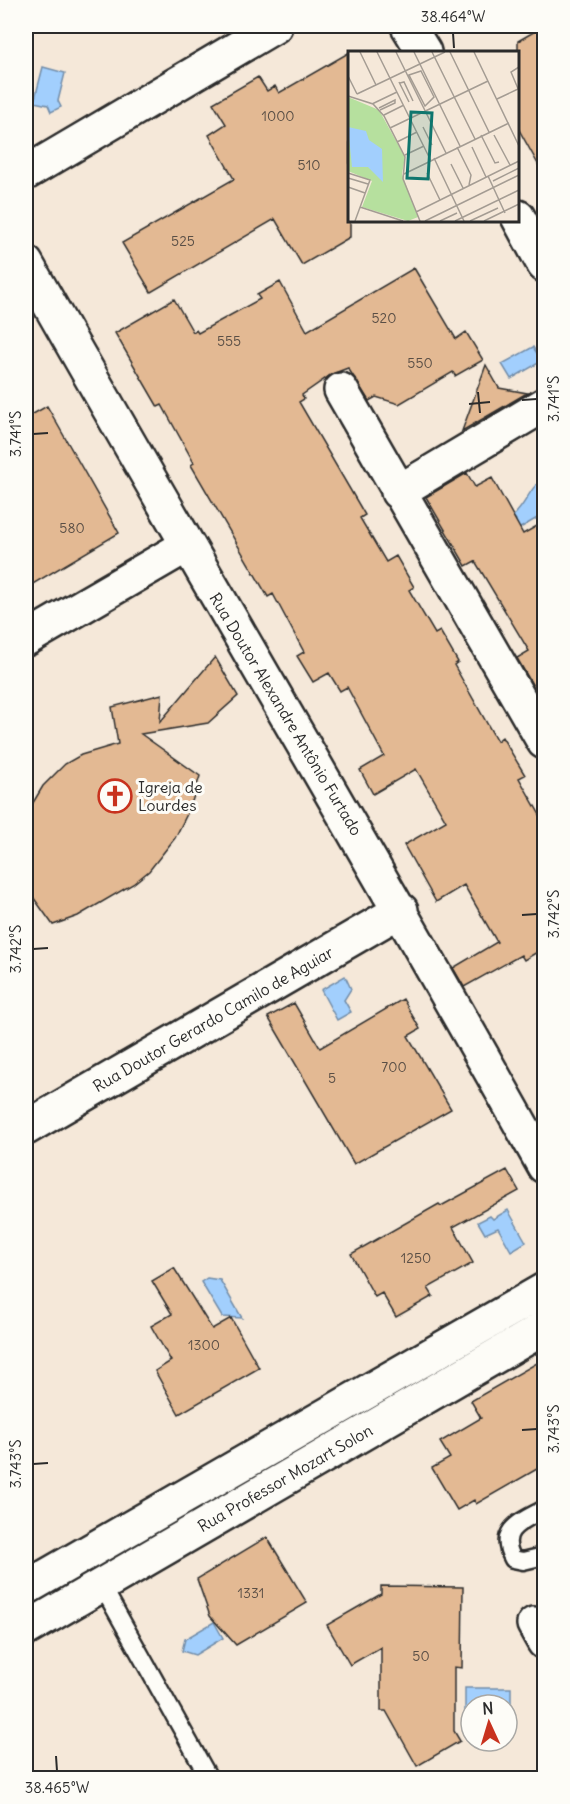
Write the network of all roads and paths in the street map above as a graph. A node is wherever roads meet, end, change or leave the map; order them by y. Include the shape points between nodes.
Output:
1 (275, 26) edge
2 (408, 26) edge
3 (423, 51) edge
4 (26, 173) edge
5 (519, 219) edge
6 (26, 263) edge
7 (544, 265) edge
8 (341, 390) dead end
9 (544, 405) edge
10 (398, 492) junction
11 (186, 546) junction
12 (26, 639) edge
13 (544, 742) edge
14 (401, 910) junction
15 (26, 1128) edge
16 (544, 1166) edge
17 (544, 1290) edge
18 (544, 1328) edge
19 (544, 1509) edge
20 (544, 1556) edge
21 (101, 1584) junction
22 (26, 1588) edge
23 (26, 1629) edge
24 (209, 1779) edge

1 - 4 street
2 - 3 street
5 - 7 street
6 - 11 street, Rua Doutor Alexandre Antônio Furtado
8 - 10 street
9 - 10 street
10 - 13 street
11 - 12 street
11 - 14 street, Rua Doutor Alexandre Antônio Furtado
14 - 15 street, Rua Doutor Gerardo Camilo de Aguiar
14 - 16 street, Rua Doutor Alexandre Antônio Furtado
17 - 22 street, Rua Professor Mozart Solon
18 - 21 street, Rua Professor Mozart Solon
19 - 20 lane via 518,1524 507,1540 513,1559 523,1562
21 - 23 street, Rua Professor Mozart Solon
21 - 24 lane

